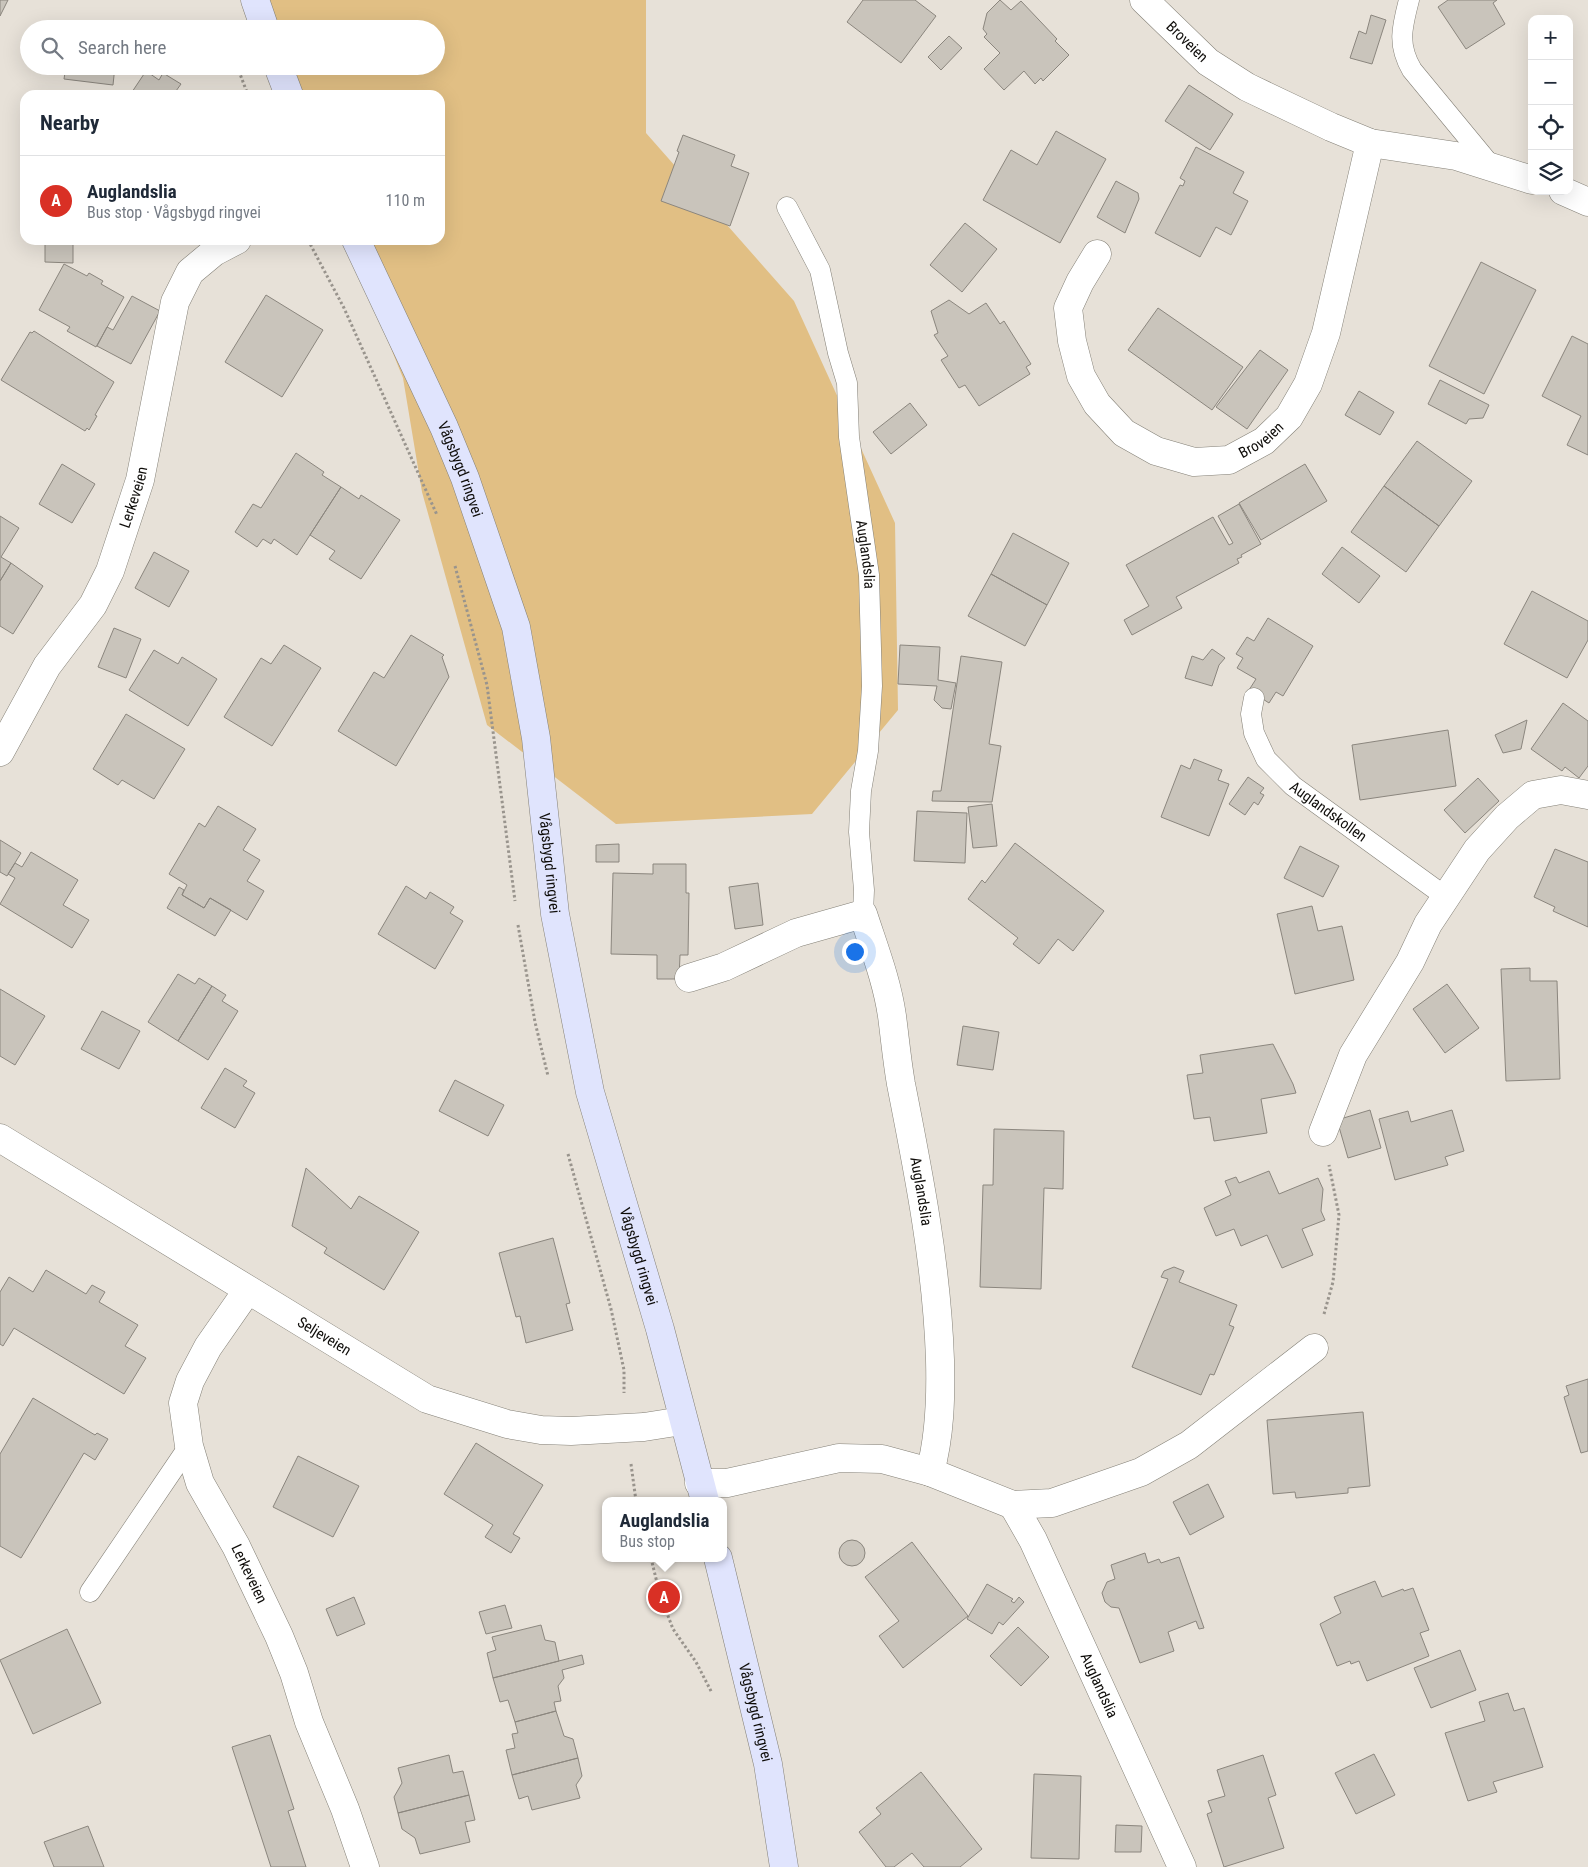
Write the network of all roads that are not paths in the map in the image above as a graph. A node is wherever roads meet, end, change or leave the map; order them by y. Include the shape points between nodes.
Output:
1 (255, 0) edge
2 (1144, 0) edge
3 (1409, 0) edge
4 (262, 20) edge
5 (281, 75) edge
6 (287, 90) edge
7 (1370, 143) junction
8 (1492, 166) junction
9 (1528, 179) edge
10 (1572, 195) edge
11 (1588, 202) edge
12 (787, 207) dead end
13 (228, 245) edge
14 (358, 245) edge
15 (1098, 254) dead end
16 (1254, 698) dead end
17 (0, 752) edge
18 (1588, 794) edge
19 (1446, 897) junction
20 (863, 914) junction
21 (689, 978) dead end
22 (1323, 1132) road end
23 (0, 1138) edge
24 (247, 1291) junction
25 (1314, 1348) road end
26 (682, 1422) junction
27 (189, 1446) junction
28 (930, 1472) junction
29 (702, 1492) edge
30 (1013, 1505) junction
31 (719, 1562) edge
32 (90, 1592) dead end
33 (365, 1867) edge
34 (784, 1867) edge
35 (1182, 1867) edge

1 - 4 street
2 - 7 street, Broveien via 1208,62 1247,87
3 - 8 lane via 1401,44 1404,56
5 - 6 street
7 - 8 street, Broveien via 1456,156
7 - 15 street, Broveien via 1326,333 1308,384 1289,417 1264,441 1229,460 1194,462 1156,451 1124,433 1098,404 1081,376 1068,308
8 - 9 street, Broveien
10 - 11 street
12 - 20 lane, Auglandslia via 820,270 847,383 849,437 869,575 872,686 859,832
13 - 17 street, Lerkeveien via 190,272 175,302 140,480 110,572 93,605 47,666
14 - 26 street, Vågsbygd ringvei via 455,452 516,627 536,738 555,914 590,1092 660,1329
16 - 19 lane, Auglandskollen via 1251,714 1254,733 1266,759 1324,810
18 - 19 street via 1561,790 1533,795 1507,817 1477,850
19 - 22 street via 1353,1055
20 - 21 street via 796,933 724,966
20 - 28 street, Auglandslia via 883,975 892,1016 933,1270 941,1400
23 - 24 street, Seljeveien
24 - 26 street, Seljeveien via 427,1399 507,1424 571,1432
24 - 27 street, Lerkeveien via 208,1347 182,1403
25 - 30 street via 1189,1445 1141,1472 1052,1503
26 - 29 street, Vågsbygd ringvei
27 - 32 lane
27 - 33 street, Lerkeveien via 200,1483 236,1546 279,1636
28 - 29 street via 882,1459 839,1458 727,1483
28 - 30 street
30 - 35 street, Auglandslia via 1066,1610
31 - 34 street, Vågsbygd ringvei via 768,1764

